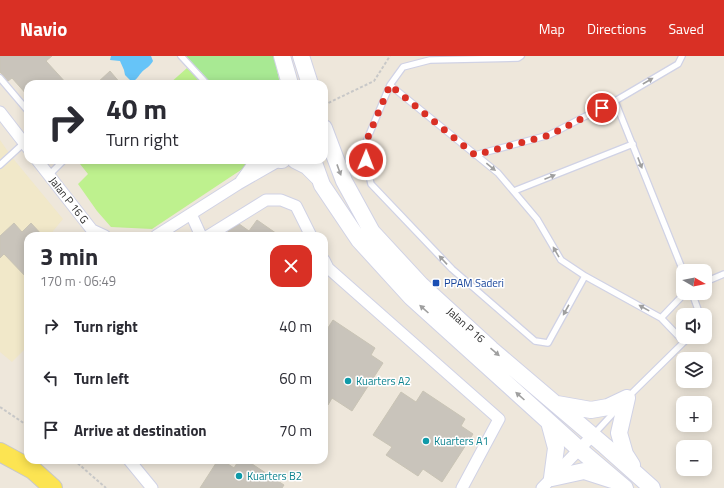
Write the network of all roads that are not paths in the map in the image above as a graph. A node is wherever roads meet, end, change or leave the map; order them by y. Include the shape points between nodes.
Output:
1 (181, 56) edge
2 (282, 56) edge
3 (302, 56) edge
4 (521, 56) edge
5 (682, 56) edge
6 (0, 78) edge
7 (203, 80) edge
8 (289, 80) edge
9 (309, 80) edge
10 (390, 85) junction
11 (615, 101) junction
12 (24, 106) edge
13 (0, 112) edge
14 (328, 140) edge
15 (24, 143) edge
16 (633, 144) junction
17 (24, 147) edge
18 (475, 155) junction
19 (40, 164) edge
20 (60, 164) edge
21 (256, 164) edge
22 (274, 164) edge
23 (303, 164) edge
24 (314, 164) edge
25 (0, 165) edge
26 (49, 175) junction
27 (319, 179) junction
28 (238, 184) junction
29 (514, 191) junction
30 (190, 214) junction
31 (96, 232) edge
32 (162, 232) edge
33 (199, 232) edge
34 (214, 232) edge
35 (309, 232) edge
36 (680, 264) edge
37 (328, 268) edge
38 (724, 274) edge
39 (585, 276) junction
40 (712, 279) edge
41 (678, 300) edge
42 (661, 318) junction
43 (676, 334) edge
44 (682, 344) edge
45 (627, 398) junction
46 (556, 404) junction
47 (549, 422) junction
48 (592, 435) junction
49 (580, 449) junction
50 (0, 452) edge
51 (132, 464) edge
52 (637, 473) junction
53 (547, 483) edge
54 (621, 485) edge
55 (53, 488) edge
56 (152, 488) edge
57 (462, 488) edge
58 (652, 488) edge

1 - 7 lane
2 - 8 street
3 - 9 street
4 - 10 lane via 430,60 403,67
11 -> 5 lane via 678,64
6 - 12 lane
10 - 18 lane
39 -> 10 lane via 548,343 535,341 452,268 371,184 363,149
11 - 16 lane
11 - 18 lane via 550,135
13 - 15 street
14 -> 46 street, Jalan P 16 via 344,181 372,232 421,285
29 -> 16 lane
16 -> 36 lane
17 - 25 lane
18 -> 29 lane via 498,173
19 - 26 street, Jalan P 16 G
20 - 26 lane
21 - 28 street
22 - 28 street
23 - 27 street
24 - 27 street, Jalan P 16
26 - 31 street, Jalan P 16 G via 92,230
47 -> 27 street, Jalan P 16 via 411,297 359,240
28 - 30 street
39 -> 29 lane via 561,260 537,219
30 - 32 street
30 - 33 street
34 - 35 street via 266,200 281,200 296,206
37 - 57 street via 499,419
38 - 40 lane
42 -> 39 lane
41 - 42 lane
42 - 43 lane
44 - 45 lane
45 - 46 street via 608,407 591,410
45 - 48 lane
45 - 52 street via 619,432 625,454
46 - 48 street, Jalan P 16
47 - 49 street, Jalan P 16
47 - 53 street via 556,448
48 - 49 street
48 - 52 street, Jalan P 16
49 - 53 street
49 - 54 street, Jalan P 16
50 - 55 main road via 33,470
51 - 56 street
52 - 58 street, Jalan P 16
53 - 54 street via 584,471

